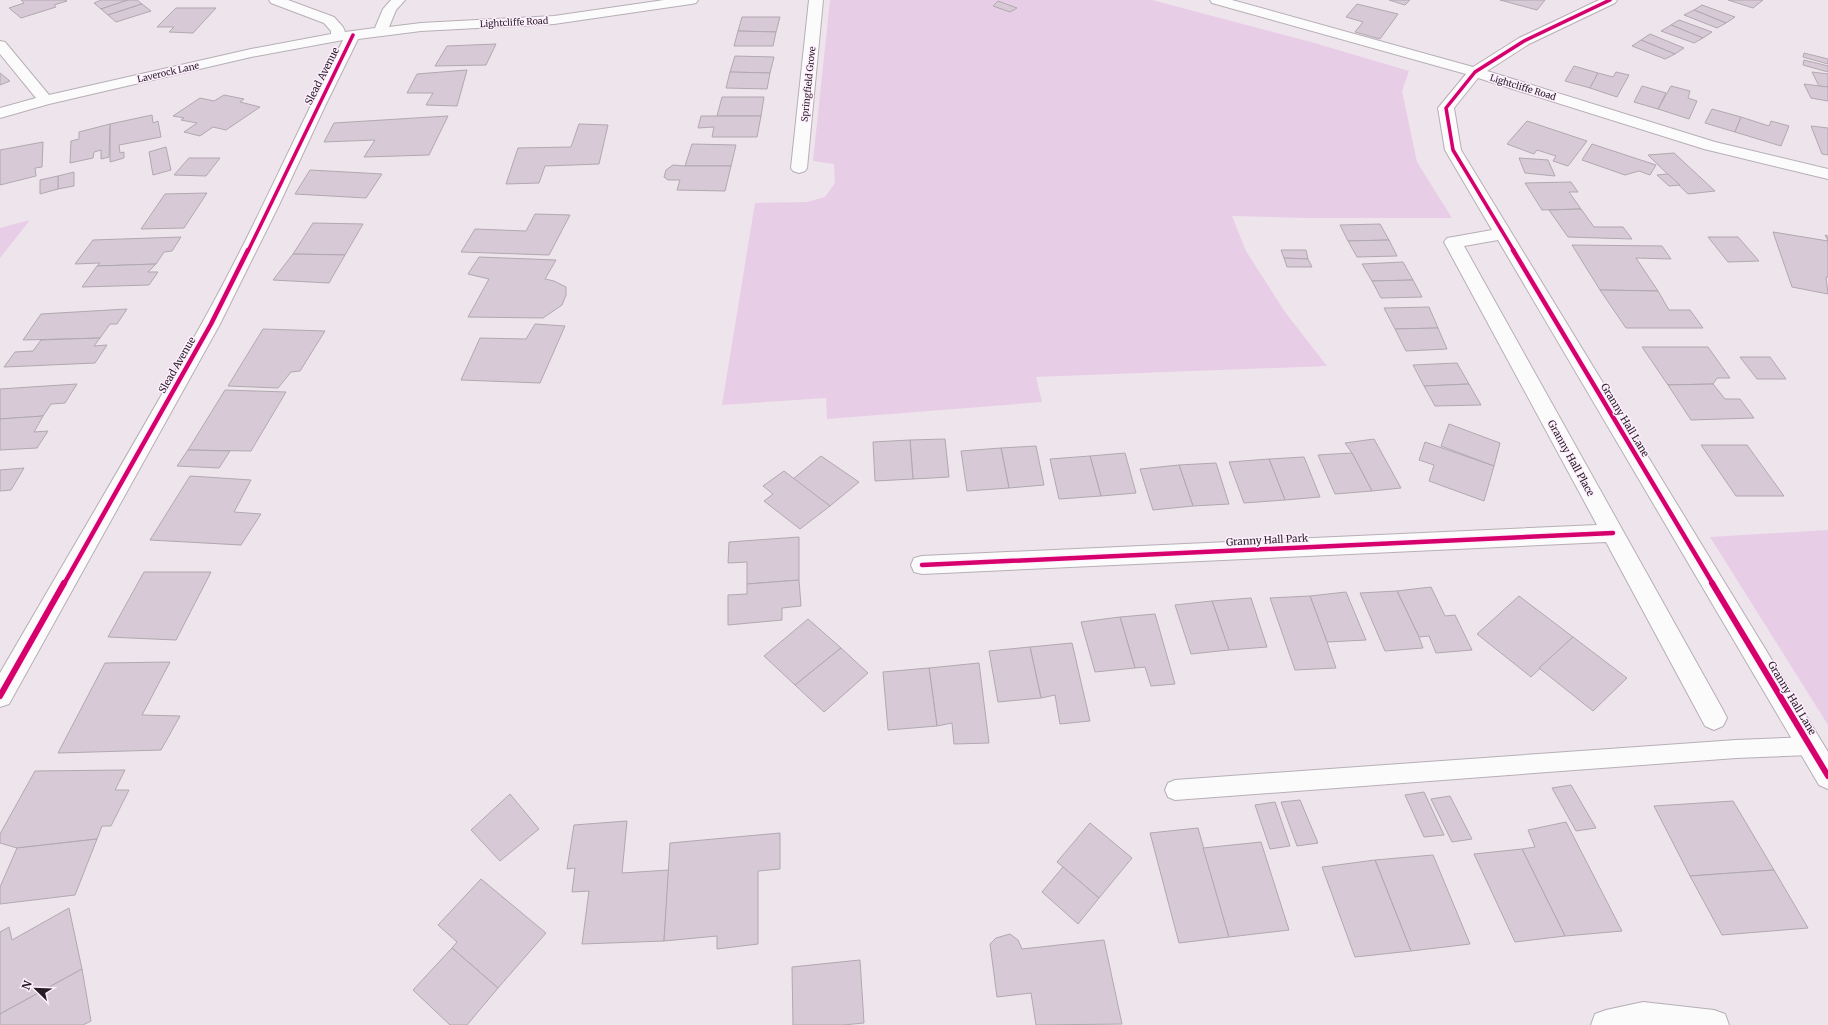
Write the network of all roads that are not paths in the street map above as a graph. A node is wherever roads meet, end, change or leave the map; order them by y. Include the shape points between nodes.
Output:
1 (276, 0) edge
2 (398, 0) edge
3 (691, 0) edge
4 (816, 0) edge
5 (1217, 0) edge
6 (1578, 0) edge
7 (1604, 3) edge
8 (380, 32) junction
9 (345, 36) junction
10 (0, 45) edge
11 (1475, 72) junction
12 (46, 100) junction
13 (0, 113) edge
14 (799, 168) dead end
15 (1828, 174) edge
16 (1503, 234) junction
17 (1613, 533) junction
18 (922, 565) dead end
19 (0, 696) edge
20 (1714, 718) dead end
21 (1810, 746) junction
22 (1828, 776) edge
23 (1175, 790) dead end
24 (1606, 1025) edge
25 (1714, 1025) edge

1 - 9 street via 329,20
2 - 8 street via 390,9
3 - 8 street, Lightcliffe Road via 554,20 421,27
4 - 14 street, Springfield Grove
5 - 11 street, Lightcliffe Road
6 - 7 street
7 - 11 street, Granny Hall Lane via 1524,42
8 - 9 street, Lightcliffe Road
9 - 12 street, Laverock Lane via 251,54
9 - 19 street, Slead Avenue via 317,106 271,206 211,324
10 - 12 street
11 - 15 street, Lightcliffe Road via 1710,146
11 - 16 street, Granny Hall Lane via 1446,108 1453,150
12 - 13 street, Laverock Lane
16 - 17 street, Granny Hall Place via 1453,242
16 - 21 street, Granny Hall Lane
17 - 18 street, Granny Hall Park
17 - 20 street, Granny Hall Place
21 - 22 street, Granny Hall Lane
21 - 23 lane via 1736,749
24 - 25 street via 1643,1017

